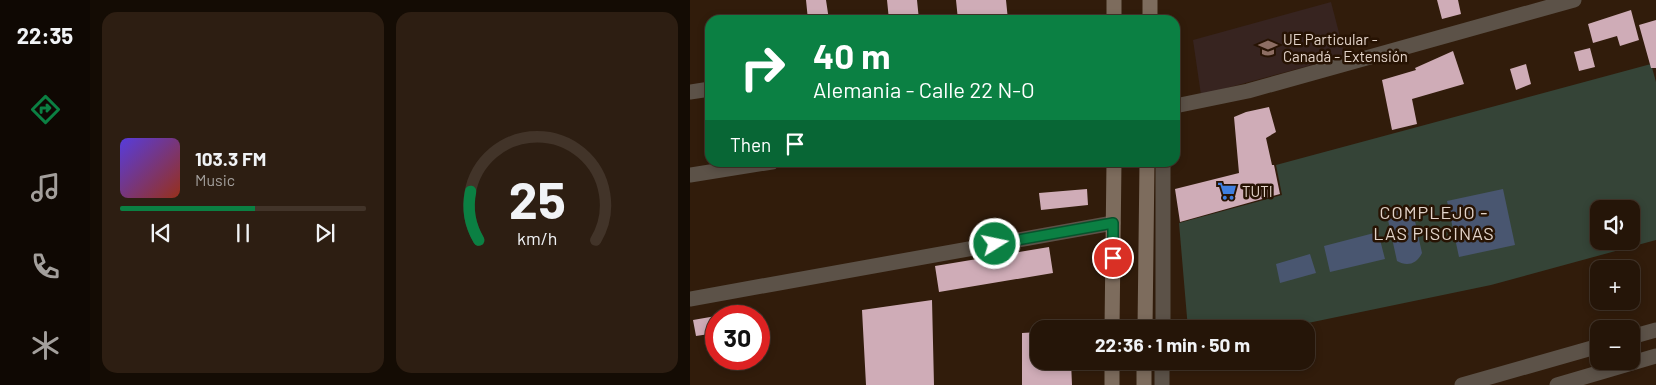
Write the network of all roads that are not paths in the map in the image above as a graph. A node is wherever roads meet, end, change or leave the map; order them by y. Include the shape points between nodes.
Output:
1 (1114, 0) edge
2 (1150, 0) edge
3 (1574, 0) edge
4 (1114, 15) edge
5 (1150, 15) edge
6 (705, 90) edge
7 (690, 92) edge
8 (1180, 105) edge
9 (740, 167) edge
10 (1114, 167) edge
11 (1147, 167) edge
12 (1163, 167) edge
13 (690, 175) edge
14 (1113, 223) junction
15 (690, 299) edge
16 (1112, 320) edge
17 (1145, 320) edge
18 (1163, 320) edge
19 (1656, 330) edge
20 (1640, 334) edge
21 (1590, 349) edge
22 (1656, 356) edge
23 (1112, 370) edge
24 (1144, 370) edge
25 (1162, 370) edge
26 (1112, 385) edge
27 (1144, 385) edge
28 (1162, 385) edge
29 (1462, 385) edge
30 (1557, 385) edge

1 - 4 street
2 - 5 street
3 - 8 street via 1248,91
6 - 7 street
9 - 13 street
10 - 14 street
11 - 17 street
12 - 18 street
14 - 15 street
14 - 16 street
19 - 20 street
21 - 29 street
22 - 30 street
23 - 26 street
24 - 27 street
25 - 28 street

